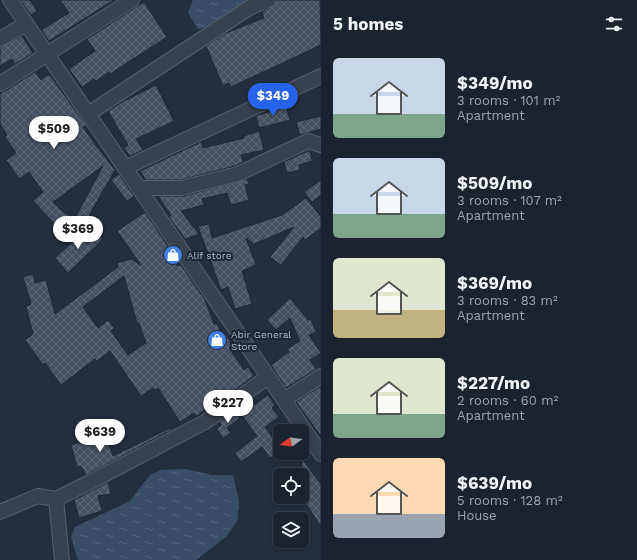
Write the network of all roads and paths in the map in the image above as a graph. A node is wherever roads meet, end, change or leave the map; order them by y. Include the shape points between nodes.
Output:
1 (10, 0) edge
2 (132, 0) edge
3 (268, 0) edge
4 (26, 24) junction
5 (0, 39) edge
6 (47, 54) junction
7 (321, 76) edge
8 (0, 84) edge
9 (88, 114) junction
10 (321, 145) edge
11 (125, 168) junction
12 (139, 188) junction
13 (321, 376) edge
14 (268, 377) junction
15 (284, 400) junction
16 (321, 454) edge
17 (56, 499) junction
18 (0, 512) edge
19 (62, 560) edge

1 - 4 street
2 - 6 street
3 - 9 street via 249,8
4 - 5 street
4 - 6 street
6 - 8 street
6 - 9 street
7 - 11 street
9 - 11 street
10 - 12 street via 308,142 238,174 188,187
11 - 12 street
12 - 14 street
13 - 15 street
14 - 15 street
14 - 17 street via 205,422
15 - 16 street
17 - 18 street via 38,496
17 - 19 street

